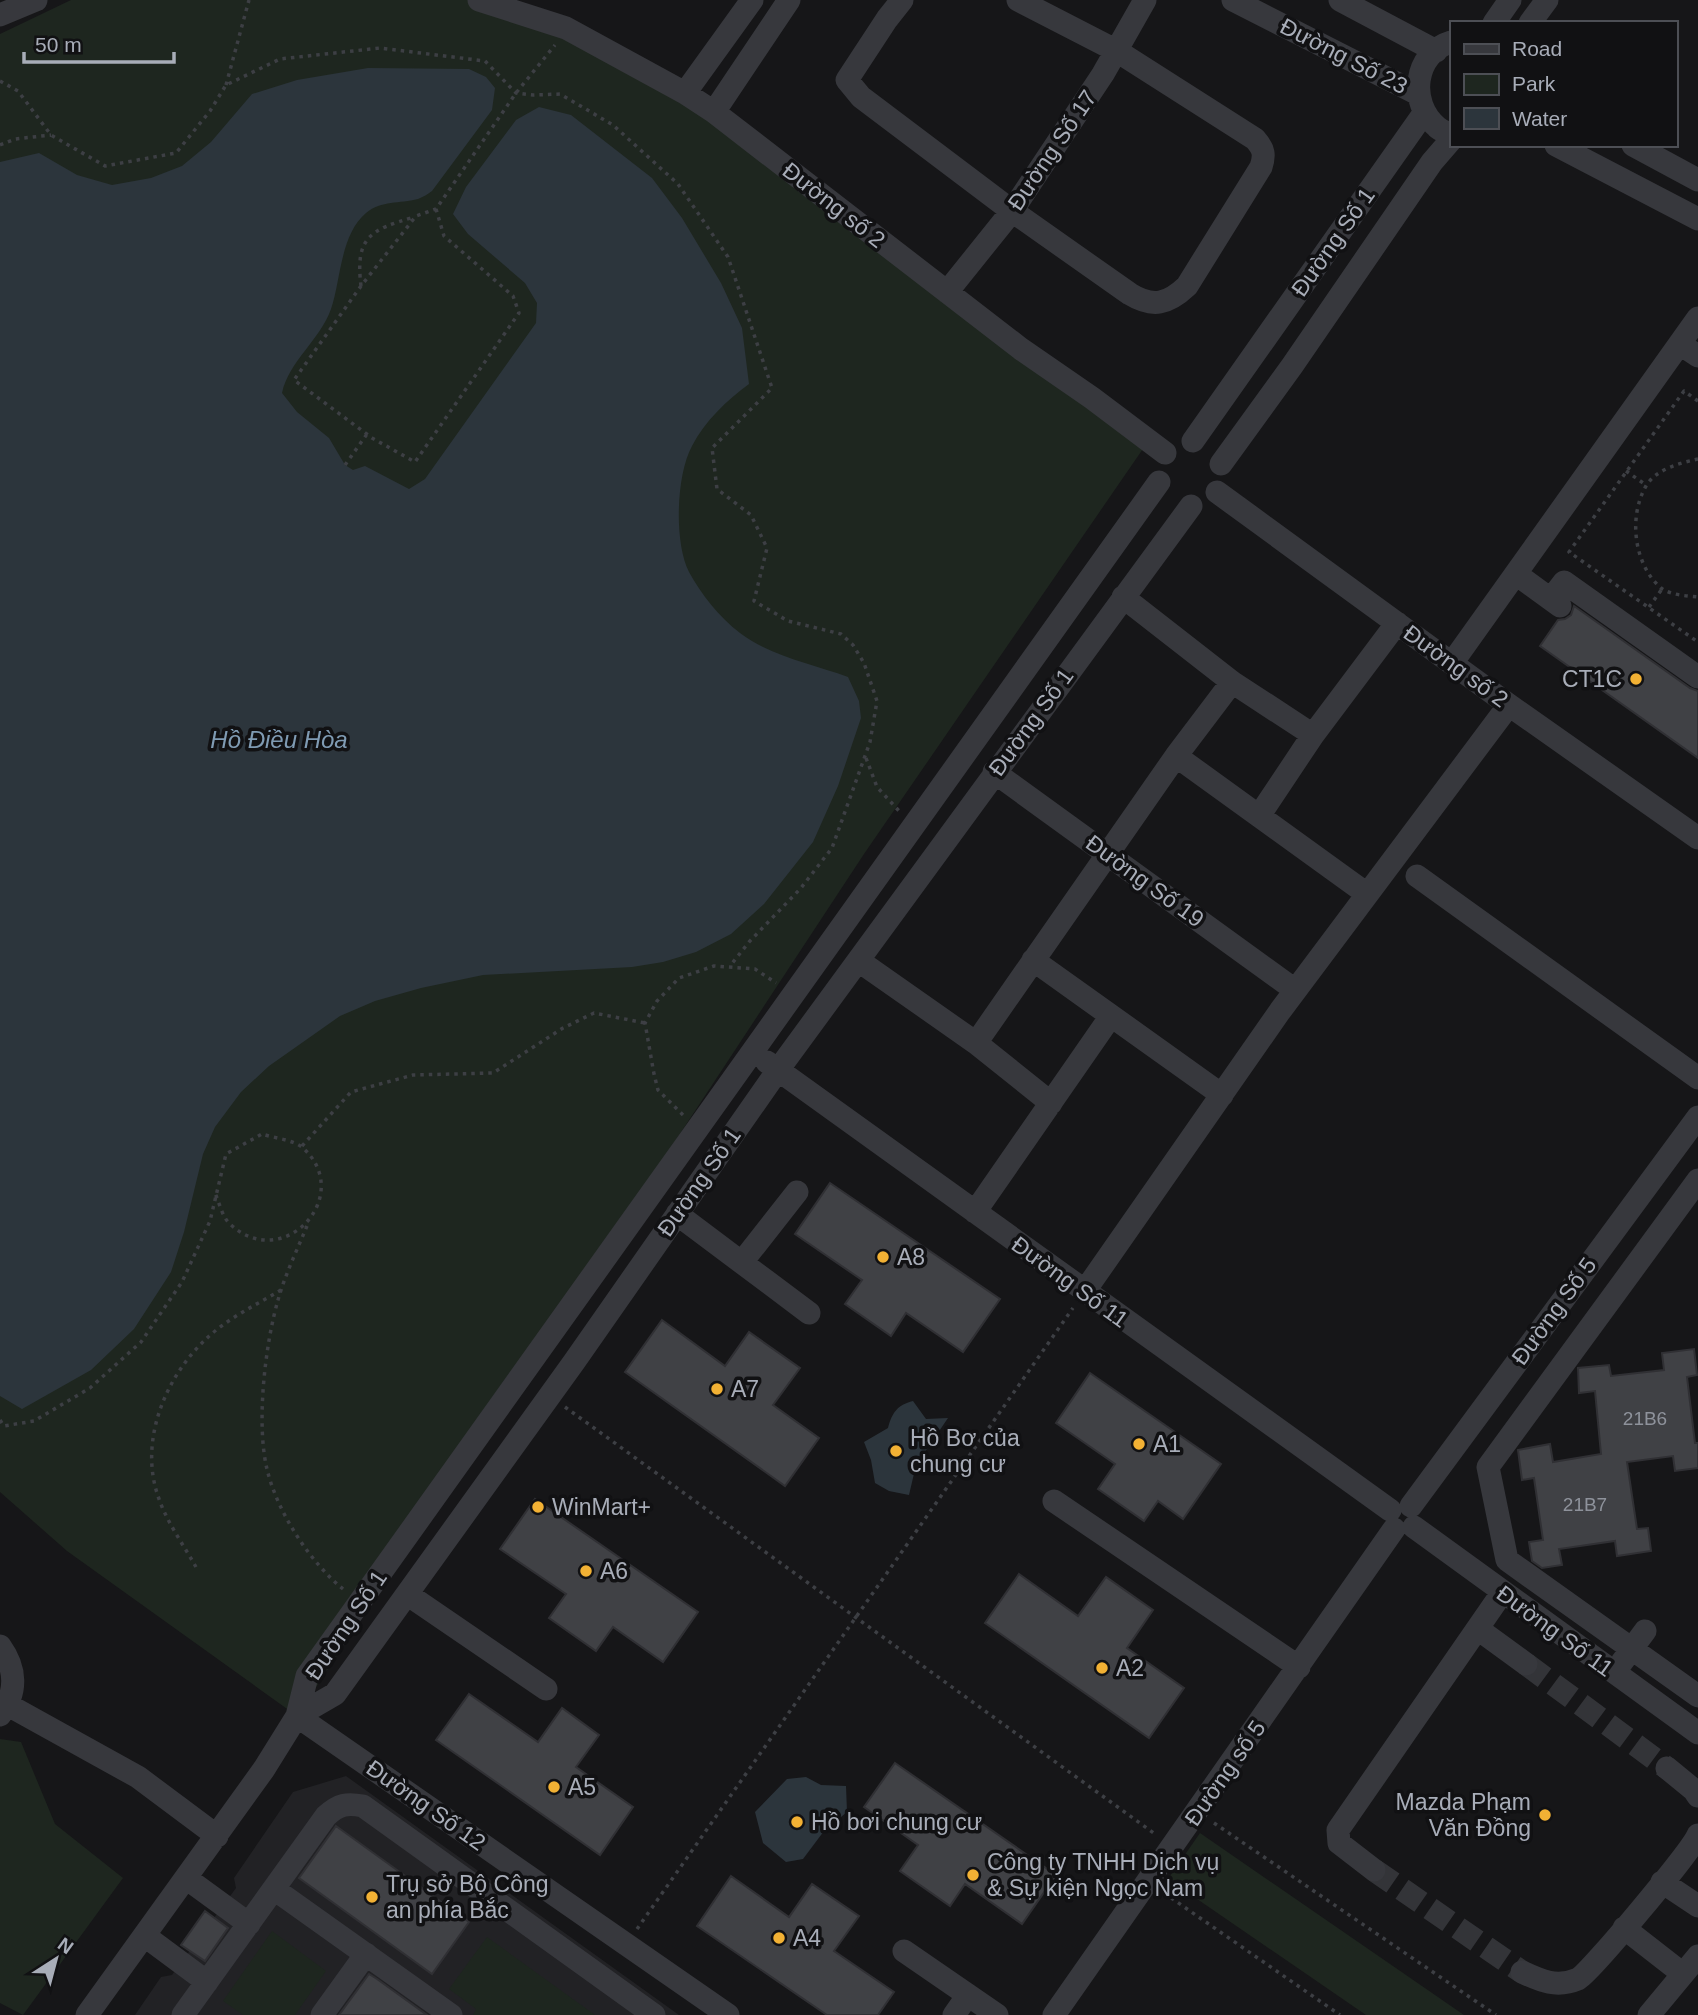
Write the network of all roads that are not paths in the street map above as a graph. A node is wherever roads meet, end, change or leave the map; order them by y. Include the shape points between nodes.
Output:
1 (36, 0) edge
2 (479, 0) edge
3 (752, 0) edge
4 (789, 0) edge
5 (902, 0) edge
6 (1018, 0) edge
7 (1145, 0) edge
8 (1233, 0) edge
9 (1340, 0) edge
10 (1510, 0) edge
11 (1547, 0) edge
12 (0, 15) edge
13 (1495, 21) edge
14 (1531, 21) edge
15 (1443, 47) edge
16 (1117, 51) junction
17 (685, 93) junction
18 (1421, 103) junction
19 (714, 112) junction
20 (1450, 137) edge
21 (1450, 139) edge
22 (1560, 147) edge
23 (1637, 147) edge
24 (1698, 180) edge
25 (1012, 211) junction
26 (1698, 219) edge
27 (947, 292) junction
28 (1698, 318) edge
29 (1689, 350) edge
30 (1193, 441) junction
31 (1165, 453) junction
32 (1221, 464) junction
33 (1159, 482) junction
34 (1217, 492) junction
35 (1191, 506) junction
36 (1516, 574) junction
37 (1123, 597) junction
38 (1397, 623) junction
39 (1452, 663) junction
40 (1698, 677) edge
41 (1232, 682) junction
42 (1509, 705) junction
43 (1313, 735) junction
44 (1176, 756) junction
45 (994, 772) junction
46 (1259, 816) junction
47 (1698, 838) edge
48 (1107, 853) junction
49 (1417, 876) dead end
50 (1367, 894) junction
51 (1033, 960) junction
52 (859, 961) junction
53 (1295, 990) junction
54 (1111, 1016) junction
55 (976, 1043) junction
56 (753, 1052) junction
57 (778, 1070) junction
58 (1698, 1078) edge
59 (1222, 1095) junction
60 (1051, 1104) junction
61 (1694, 1130) edge
62 (1698, 1180) edge
63 (797, 1192) dead end
64 (975, 1212) junction
65 (677, 1214) junction
66 (741, 1262) junction
67 (1084, 1292) junction
68 (1566, 1296) junction
69 (809, 1313) dead end
70 (1598, 1318) junction
71 (1054, 1501) dead end
72 (1402, 1518) junction
73 (1502, 1593) junction
74 (407, 1594) junction
75 (1478, 1629) junction
76 (1638, 1640) junction
77 (0, 1646) edge
78 (1526, 1664) tunnel mouth
79 (1299, 1667) junction
80 (1614, 1673) junction
81 (546, 1689) dead end
82 (1698, 1696) edge
83 (4, 1710) edge
84 (297, 1716) junction
85 (1698, 1733) edge
86 (1667, 1769) tunnel mouth
87 (1698, 1796) edge
88 (1698, 1835) edge
89 (217, 1836) junction
90 (1374, 1870) tunnel mouth
91 (186, 1878) junction
92 (1662, 1882) junction
93 (274, 1889) junction
94 (1698, 1906) edge
95 (249, 1924) junction
96 (1624, 1928) junction
97 (145, 1936) junction
98 (904, 1951) dead end
99 (366, 1954) junction
100 (1698, 1956) edge
101 (1522, 1972) tunnel mouth
102 (1683, 1974) junction
103 (207, 1982) junction
104 (968, 1995) junction
105 (187, 2014) edge
106 (87, 2015) edge
107 (322, 2015) edge
108 (451, 2015) edge
109 (654, 2015) edge
110 (728, 2015) edge
111 (954, 2015) edge
112 (997, 2015) edge
113 (1054, 2015) edge
114 (1649, 2015) edge

1 - 12 street
2 - 17 street, Đường số 2 via 566,28
3 - 17 street
4 - 19 street
5 - 25 street via 847,80 861,97
6 - 16 street
7 - 16 street, Đường Số 17
8 - 18 street, Đường Số 23
9 - 15 street, Đường Số 23
10 - 13 street
11 - 14 street
15 - 18 street via 1429,57 1419,75
16 - 25 street, Đường Số 17
16 - 25 street via 1255,139 1262,148 1261,167 1186,286 1172,300 1145,303
17 - 19 street, Đường số 2
18 - 20 street, Đường Số 23 via 1437,128
18 - 30 street, Đường Số 1
19 - 27 street, Đường số 2
21 - 32 street, Đường Số 1
22 - 26 street
23 - 24 street
25 - 27 street, Đường Số 17
27 - 31 street, Đường số 2
28 - 29 street
29 - 36 street
30 - 31 street via 1178,443
30 - 32 street via 1211,448
31 - 33 street via 1158,467
32 - 34 street via 1222,483
33 - 35 street via 1168,497
33 - 56 street, Đường Số 1
34 - 35 street
34 - 38 street, Đường số 2
35 - 37 street, Đường Số 1
36 - 39 street
36 - 40 street via 1556,602 1564,582
37 - 41 street
37 - 45 street, Đường Số 1
38 - 39 street, Đường số 2
38 - 43 street
39 - 42 street, Đường số 2
41 - 43 street
41 - 44 street
42 - 47 street, Đường số 2
42 - 50 street
43 - 46 street
44 - 46 street
44 - 48 street
45 - 48 street, Đường Số 19
45 - 52 street, Đường Số 1
46 - 50 street
48 - 51 street
48 - 53 street, Đường Số 19
49 - 58 street
50 - 53 street
51 - 54 street
51 - 55 street
52 - 55 street
52 - 57 street, Đường Số 1
53 - 59 street
54 - 59 street
54 - 60 street
55 - 60 street
56 - 57 street, Đường Số 11
56 - 84 street, Đường Số 1 via 307,1676
57 - 64 street, Đường Số 11
57 - 65 street, Đường Số 1
59 - 67 street
60 - 64 street
61 - 68 street, Đường Số 5
62 - 70 street
63 - 66 street
64 - 67 street, Đường Số 11
65 - 66 street
65 - 74 street, Đường Số 1
66 - 69 street
67 - 72 street, Đường Số 11
68 - 70 street
68 - 72 street, Đường Số 5
70 - 76 street via 1488,1467 1507,1560
71 - 79 street
72 - 73 street, Đường Số 11
72 - 79 street, Đường số 5
73 - 75 street
73 - 80 street, Đường Số 11
74 - 81 street
74 - 84 street, Đường Số 1 via 335,1694
75 - 78 street
75 - 90 street via 1338,1830 1339,1843
76 - 80 street
76 - 82 street
77 - 83 street via 13,1673 13,1690
79 - 113 street, Đường số 5
80 - 85 street, Đường Số 11
83 - 89 street via 138,1776
84 - 89 street
84 - 110 street, Đường Số 12
86 - 87 street
88 - 92 street
89 - 91 street
91 - 95 street
91 - 97 street
92 - 94 street
92 - 96 street
93 - 95 street
93 - 99 street
93 - 109 street via 326,1816 349,1803 363,1806
95 - 103 street
96 - 101 street via 1580,1978 1546,1983
96 - 102 street
97 - 103 street
97 - 106 street
98 - 104 street
99 - 107 street
99 - 108 street
100 - 102 street
102 - 114 street
103 - 105 street
104 - 111 street
104 - 112 street

